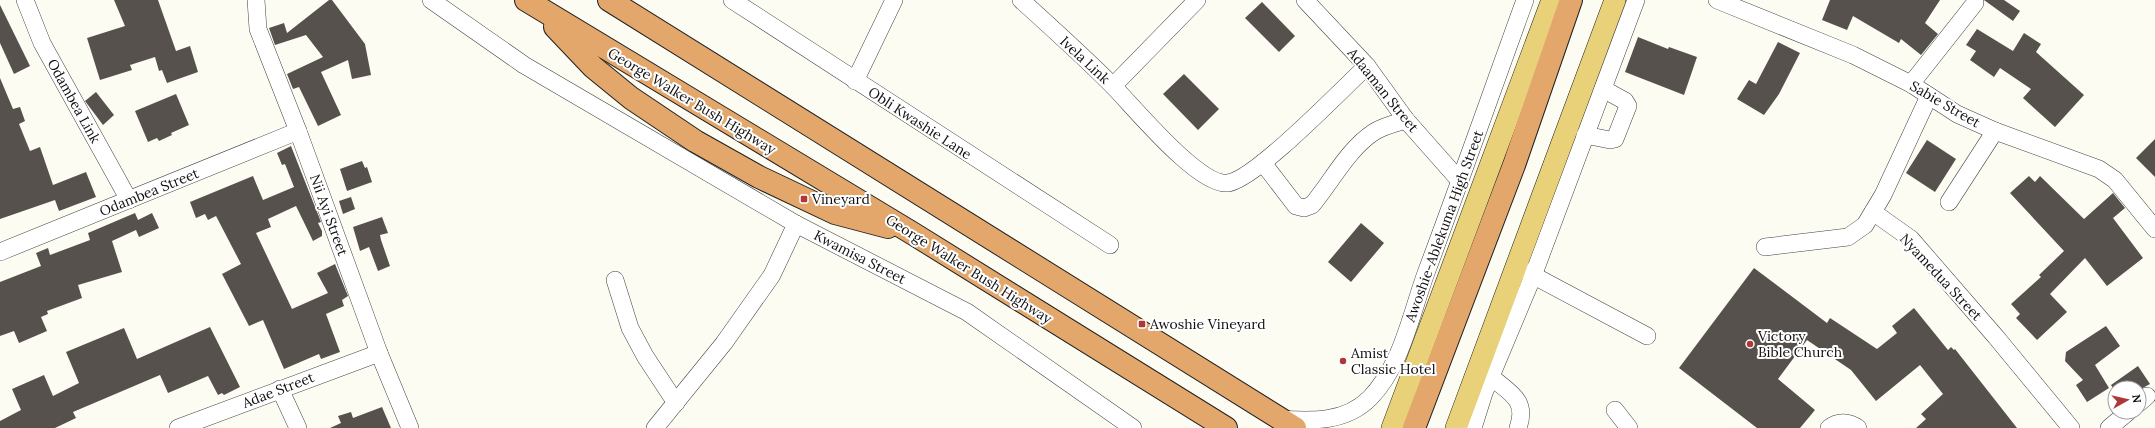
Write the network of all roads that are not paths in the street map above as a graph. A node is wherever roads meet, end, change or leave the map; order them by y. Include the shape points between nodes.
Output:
1 (25, 0) edge
2 (256, 0) edge
3 (431, 0) edge
4 (609, 0) edge
5 (732, 0) edge
6 (894, 0) edge
7 (1021, 0) edge
8 (1197, 0) edge
9 (1305, 0) edge
10 (1525, 0) edge
11 (1552, 0) edge
12 (1571, 0) edge
13 (1615, 0) edge
14 (1636, 0) edge
15 (1717, 0) edge
16 (1975, 3) dead end
17 (532, 4) edge
18 (1367, 66) junction
19 (855, 81) junction
20 (1911, 84) junction
21 (1113, 86) junction
22 (1603, 89) junction
23 (1929, 96) junction
24 (1406, 120) junction
25 (298, 131) junction
26 (1994, 131) junction
27 (1586, 135) junction
28 (1263, 162) junction
29 (1460, 181) junction
30 (129, 200) junction
31 (1949, 202) dead end
32 (1873, 212) junction
33 (796, 224) junction
34 (2155, 229) edge
35 (912, 233) junction
36 (1110, 245) dead end
37 (1765, 247) dead end
38 (0, 252) edge
39 (1525, 271) junction
40 (615, 280) dead end
41 (1647, 336) dead end
42 (379, 353) junction
43 (1491, 377) junction
44 (280, 390) junction
45 (676, 402) junction
46 (1615, 410) dead end
47 (2118, 420) edge
48 (1287, 423) edge
49 (657, 427) edge
50 (178, 428) edge
51 (298, 428) edge
52 (410, 428) edge
53 (1133, 428) edge
54 (1226, 428) edge
55 (1392, 428) edge
56 (1414, 428) edge
57 (1456, 428) edge
58 (1473, 428) edge
59 (1518, 428) edge
60 (1628, 428) edge
61 (1829, 428) edge
62 (1858, 428) edge
63 (2071, 428) edge
64 (2109, 428) edge

1 - 30 street, Odambea Link via 42,43
2 - 25 street, Nii Ayi Street via 258,29
3 - 33 street, Kwamisa Street via 524,65
4 - 48 highway
5 - 19 street, Obli Kwashie Lane
6 - 19 street
7 - 21 street, Ivela Link
8 - 21 street, Ivela Link
9 - 18 street, Adaaman Street
10 - 29 street, Awoshie-Ablekuma High Street
11 - 55 main road, Awoshie-Ablekuma High Street
12 - 56 highway via 1514,165
13 - 39 main road
14 - 22 street
15 - 20 street, Sabie Street via 1853,55
16 - 20 street
17 - 35 highway, George Walker Bush Highway
17 - 35 highway via 592,67 631,98 695,141 758,177 835,212
18 - 24 street, Adaaman Street
18 - 28 street
19 - 36 street, Obli Kwashie Lane
20 - 23 street, Sabie Street
21 - 28 street via 1137,114 1210,179 1228,183 1248,174
22 - 27 street
22 - 27 street via 1626,101 1628,106 1615,138 1610,140
23 - 26 street, Sabie Street via 1957,114
23 - 32 street
24 - 28 street via 1376,131 1367,138 1356,148 1312,205 1304,208 1296,206
24 - 29 street, Adaaman Street
25 - 30 street, Odambea Street
25 - 42 street, Nii Ayi Street
26 - 31 street
26 - 34 street, Sabie Street via 2099,169 2115,180
27 - 39 street
29 - 48 street, Awoshie-Ablekuma High Street via 1409,324 1385,381 1369,399 1349,413 1325,420
30 - 38 street, Odambea Street
32 - 37 street via 1865,225 1848,237
32 - 63 street, Nyamedua Street via 1911,239
33 - 45 street via 772,275 724,343
33 - 53 street, Kwamisa Street via 967,312
35 - 54 highway, George Walker Bush Highway
39 - 41 street
39 - 43 street
39 - 57 main road
40 - 45 street via 630,328 645,356
42 - 44 street, Adae Street
42 - 52 street, Nii Ayi Street
43 - 58 street
43 - 59 street via 1518,400 1522,417
44 - 50 street, Adae Street
44 - 51 street
45 - 49 street
46 - 60 street
47 - 64 street
61 - 62 street via 1833,424 1844,422

